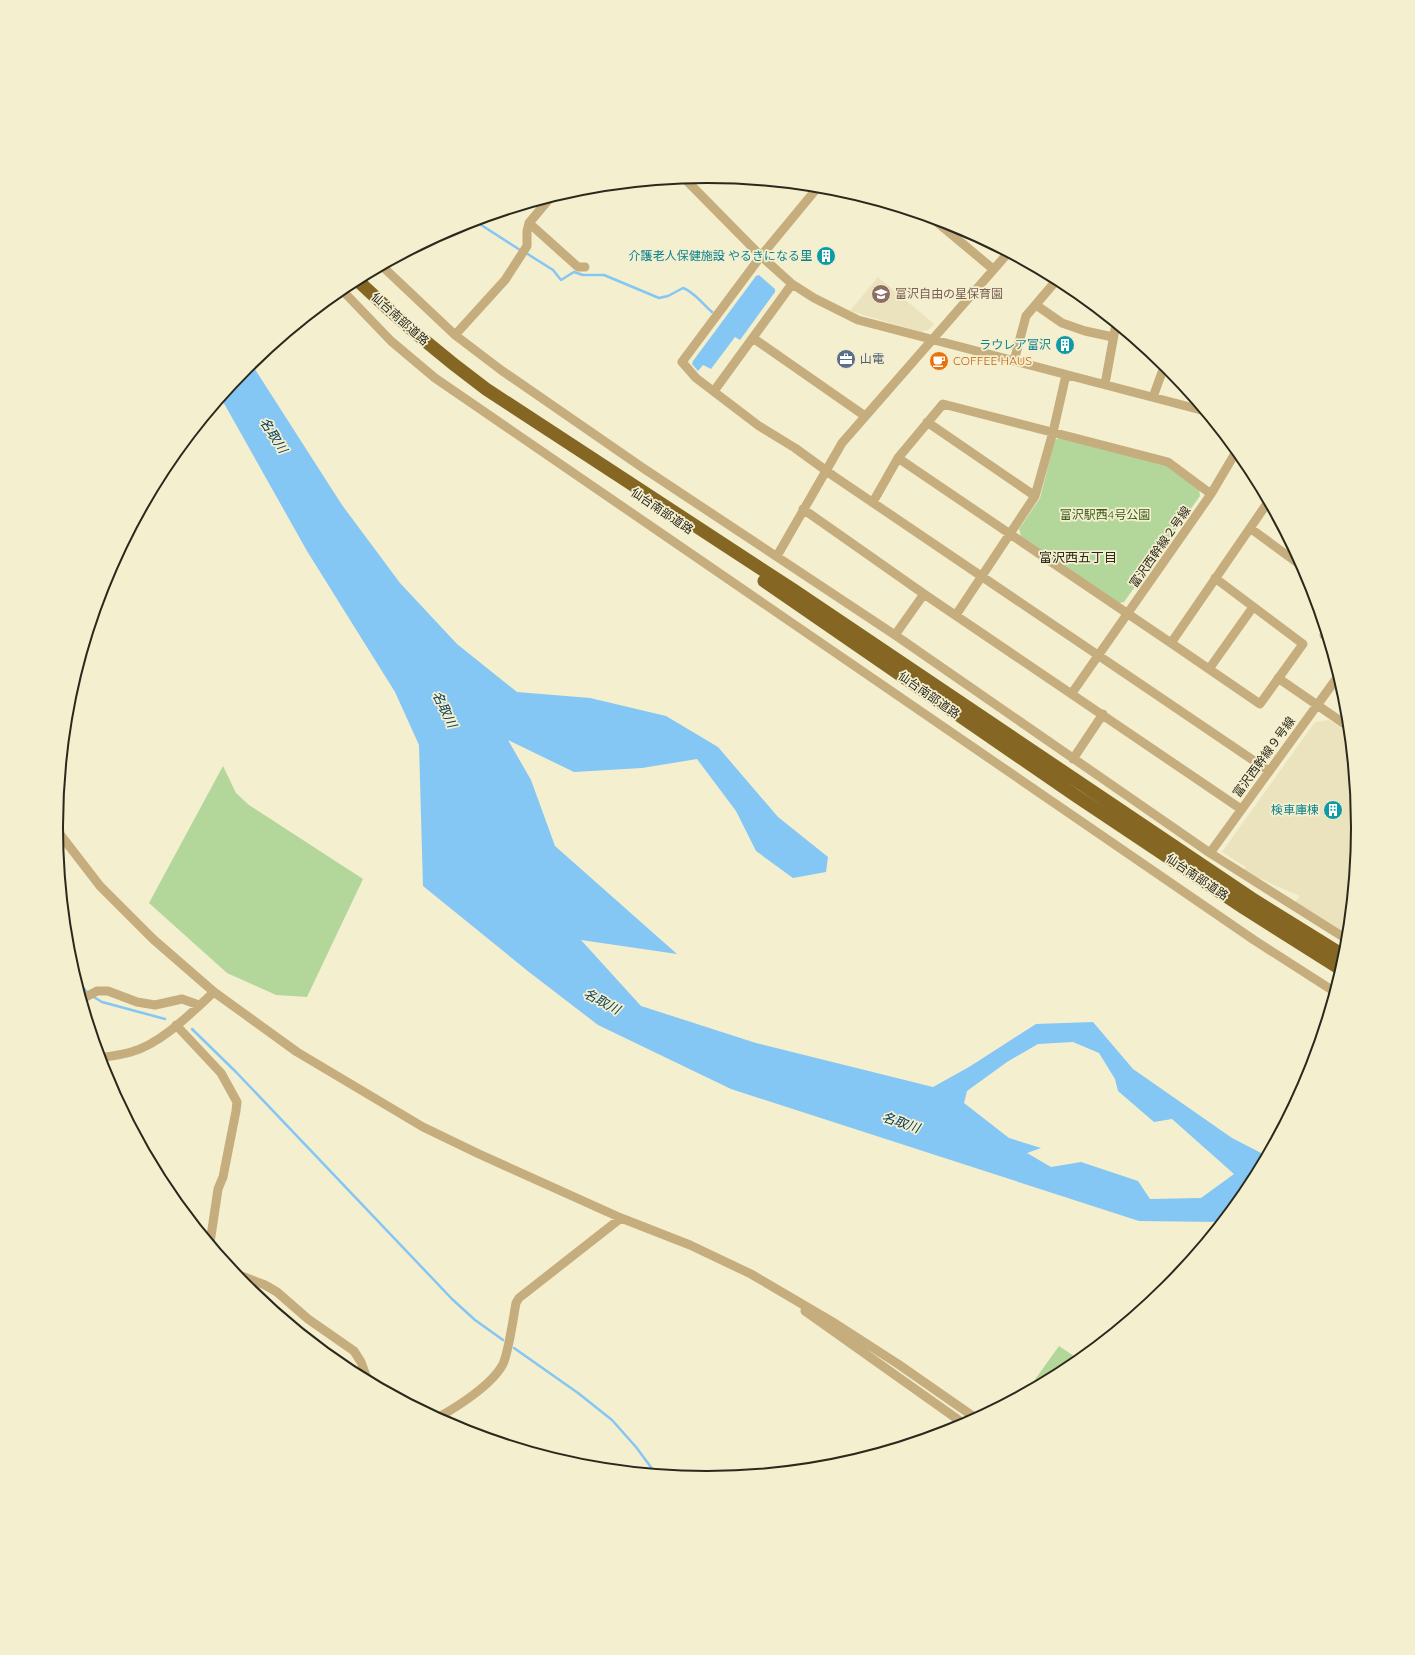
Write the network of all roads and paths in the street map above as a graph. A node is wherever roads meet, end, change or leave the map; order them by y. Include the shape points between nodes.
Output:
1 (689, 183) edge
2 (814, 192) edge
3 (545, 204) edge
4 (529, 223) junction
5 (944, 228) edge
6 (761, 256) junction
7 (1005, 256) edge
8 (585, 267) dead end
9 (385, 269) edge
10 (993, 269) junction
11 (361, 284) edge
12 (792, 284) junction
13 (1053, 284) edge
14 (345, 295) edge
15 (1036, 305) junction
16 (1115, 329) edge
17 (454, 335) junction
18 (1113, 337) junction
19 (753, 338) junction
20 (932, 339) junction
21 (1014, 362) junction
22 (1162, 371) edge
23 (1066, 374) junction
24 (1105, 384) junction
25 (714, 390) junction
26 (1153, 397) junction
27 (1197, 409) edge
28 (521, 413) junction
29 (865, 416) junction
30 (928, 422) junction
31 (1052, 432) junction
32 (1234, 456) edge
33 (898, 458) junction
34 (826, 471) junction
35 (1211, 494) junction
36 (1034, 496) junction
37 (873, 502) junction
38 (1266, 505) edge
39 (803, 510) junction
40 (1250, 528) junction
41 (1010, 534) junction
42 (777, 556) junction
43 (1294, 560) edge
44 (982, 576) junction
45 (1215, 578) junction
46 (924, 594) junction
47 (1253, 607) junction
48 (1128, 613) junction
49 (956, 615) junction
50 (895, 635) junction
51 (1171, 643) junction
52 (1098, 656) junction
53 (1209, 669) junction
54 (1278, 678) junction
55 (1335, 681) edge
56 (1072, 693) junction
57 (1316, 705) junction
58 (1103, 714) junction
59 (1343, 723) edge
60 (1073, 759) junction
61 (1269, 771) junction
62 (1241, 809) junction
63 (63, 838) edge
64 (1210, 853) junction
65 (1342, 936) edge
66 (1340, 953) edge
67 (1337, 967) edge
68 (1331, 989) edge
69 (214, 992) junction
70 (86, 997) edge
71 (199, 1005) junction
72 (176, 1025) junction
73 (105, 1057) edge
74 (621, 1218) junction
75 (211, 1238) edge
76 (248, 1279) edge
77 (784, 1293) junction
78 (365, 1373) edge
79 (442, 1415) edge
80 (972, 1415) edge
81 (959, 1421) edge

1 - 6 street
2 - 6 street
3 - 4 street
4 - 8 street via 570,254 578,267
4 - 17 street via 527,246 505,280
5 - 10 street
6 - 12 street
6 - 25 street via 682,362 696,378
7 - 10 street
9 - 17 street
10 - 20 street
11 - 28 highway, 仙台南部道路 via 449,362
12 - 19 street
12 - 20 street via 858,320
13 - 15 street
14 - 68 street via 391,341 435,378 1254,940
15 - 18 street via 1062,323
15 - 21 street via 1026,316
16 - 18 street
17 - 42 street via 643,468
18 - 24 street
19 - 25 street
19 - 29 street
20 - 21 street
20 - 29 street
21 - 23 street
22 - 26 street
23 - 24 street
23 - 31 street
24 - 26 street
25 - 34 street via 759,426
26 - 27 street
28 - 66 highway, 仙台南部道路 via 792,589 1251,898
28 - 67 highway, 仙台南部道路 via 1076,796
29 - 34 street via 842,443
30 - 31 street via 943,404
30 - 33 street
30 - 36 street
31 - 35 street via 1168,462
31 - 36 street
32 - 35 street, 富沢西幹線２号線
33 - 37 street
33 - 41 street
34 - 37 street
34 - 39 street
35 - 48 street, 富沢西幹線２号線
36 - 41 street
37 - 44 street
38 - 40 street
39 - 42 street
39 - 46 street
40 - 43 street
40 - 45 street
41 - 44 street
41 - 48 street
42 - 50 street
44 - 49 street
44 - 52 street
45 - 47 street
45 - 51 street
46 - 49 street
46 - 50 street
47 - 53 street
47 - 54 street via 1303,644
48 - 51 street
48 - 52 street, 富沢西幹線２号線
49 - 56 street
50 - 60 street
51 - 53 street
52 - 56 street, 富沢西幹線２号線
52 - 61 street
53 - 54 street via 1260,704
54 - 57 street
55 - 57 street, 富沢西幹線９号線
56 - 58 street
57 - 59 street
57 - 61 street, 富沢西幹線９号線
58 - 60 street
58 - 62 street
60 - 64 street
61 - 62 street, 富沢西幹線９号線
62 - 64 street, 富沢西幹線９号線
63 - 69 street via 100,886 153,939
64 - 65 street
69 - 71 street
69 - 74 street via 297,1052 423,1127
70 - 71 street via 97,991 108,991 137,1002 156,1005 182,999
71 - 72 street
72 - 73 street via 132,1052
72 - 75 street via 221,1073 237,1102 223,1177 218,1189
74 - 77 street via 690,1245
74 - 79 street via 519,1298 503,1362 498,1372 463,1403
76 - 78 street via 277,1292 308,1319 354,1351
77 - 80 street via 898,1364
77 - 81 street via 808,1314

